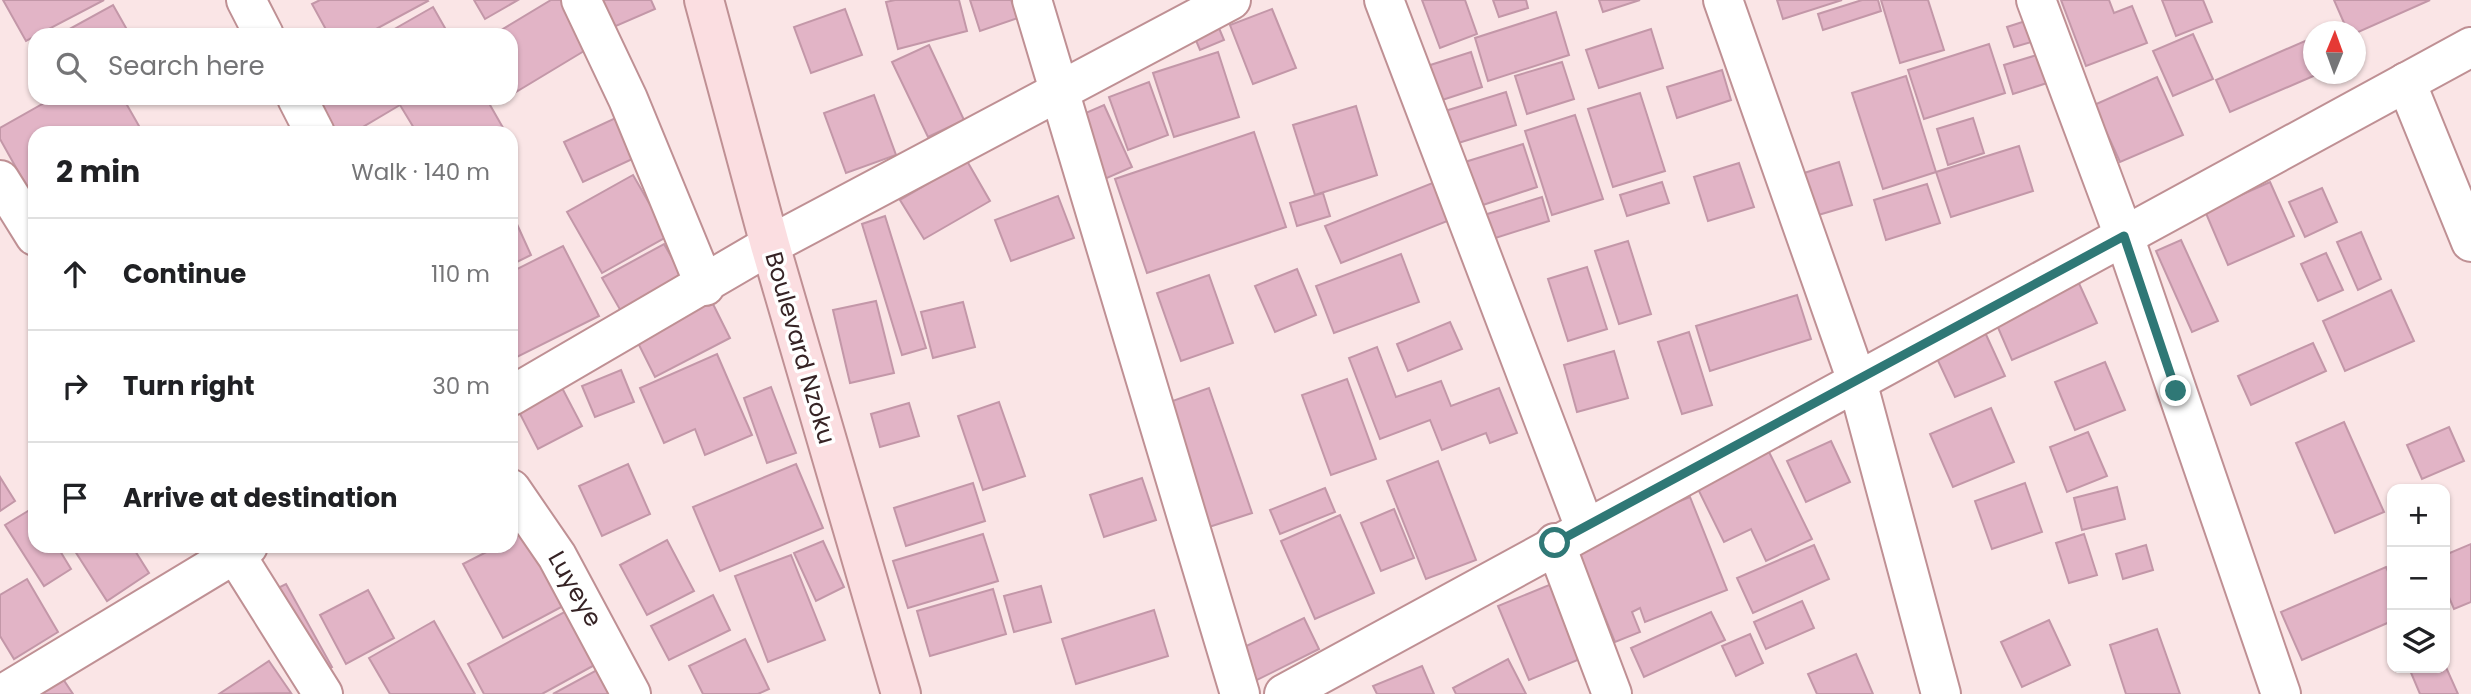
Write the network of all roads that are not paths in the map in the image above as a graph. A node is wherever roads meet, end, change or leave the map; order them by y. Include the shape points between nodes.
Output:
1 (246, 0) edge
2 (581, 0) edge
3 (704, 0) edge
4 (1032, 0) edge
5 (1231, 0) edge
6 (1384, 0) edge
7 (1723, 0) edge
8 (2036, 0) edge
9 (260, 28) edge
10 (2471, 47) edge
11 (2406, 82) junction
12 (1059, 92) junction
13 (301, 105) edge
14 (311, 126) edge
15 (0, 180) edge
16 (28, 225) edge
17 (2124, 236) junction
18 (2471, 242) edge
19 (771, 245) junction
20 (705, 286) junction
21 (1857, 381) junction
22 (518, 392) edge
23 (518, 499) edge
24 (1570, 535) junction
25 (229, 553) edge
26 (240, 553) edge
27 (4, 694) edge
28 (323, 694) edge
29 (631, 694) edge
30 (901, 694) edge
31 (1240, 694) edge
32 (1284, 694) edge
33 (1612, 694) edge
34 (1941, 694) edge
35 (2281, 694) edge

1 - 9 street
2 - 20 street via 628,99
3 - 19 street, Boulevard Nzoku
4 - 12 street
5 - 12 street
6 - 24 street
7 - 21 street
8 - 17 street
10 - 11 street
11 - 17 street
11 - 18 street
12 - 19 street
12 - 31 street
13 - 14 street
15 - 16 street
17 - 21 street
17 - 35 street
19 - 20 street
19 - 30 street, Boulevard Nzoku
20 - 22 street
21 - 24 street
21 - 34 street
23 - 29 street, Luyeye via 557,556
24 - 32 street
24 - 33 street
25 - 27 street
26 - 28 street

